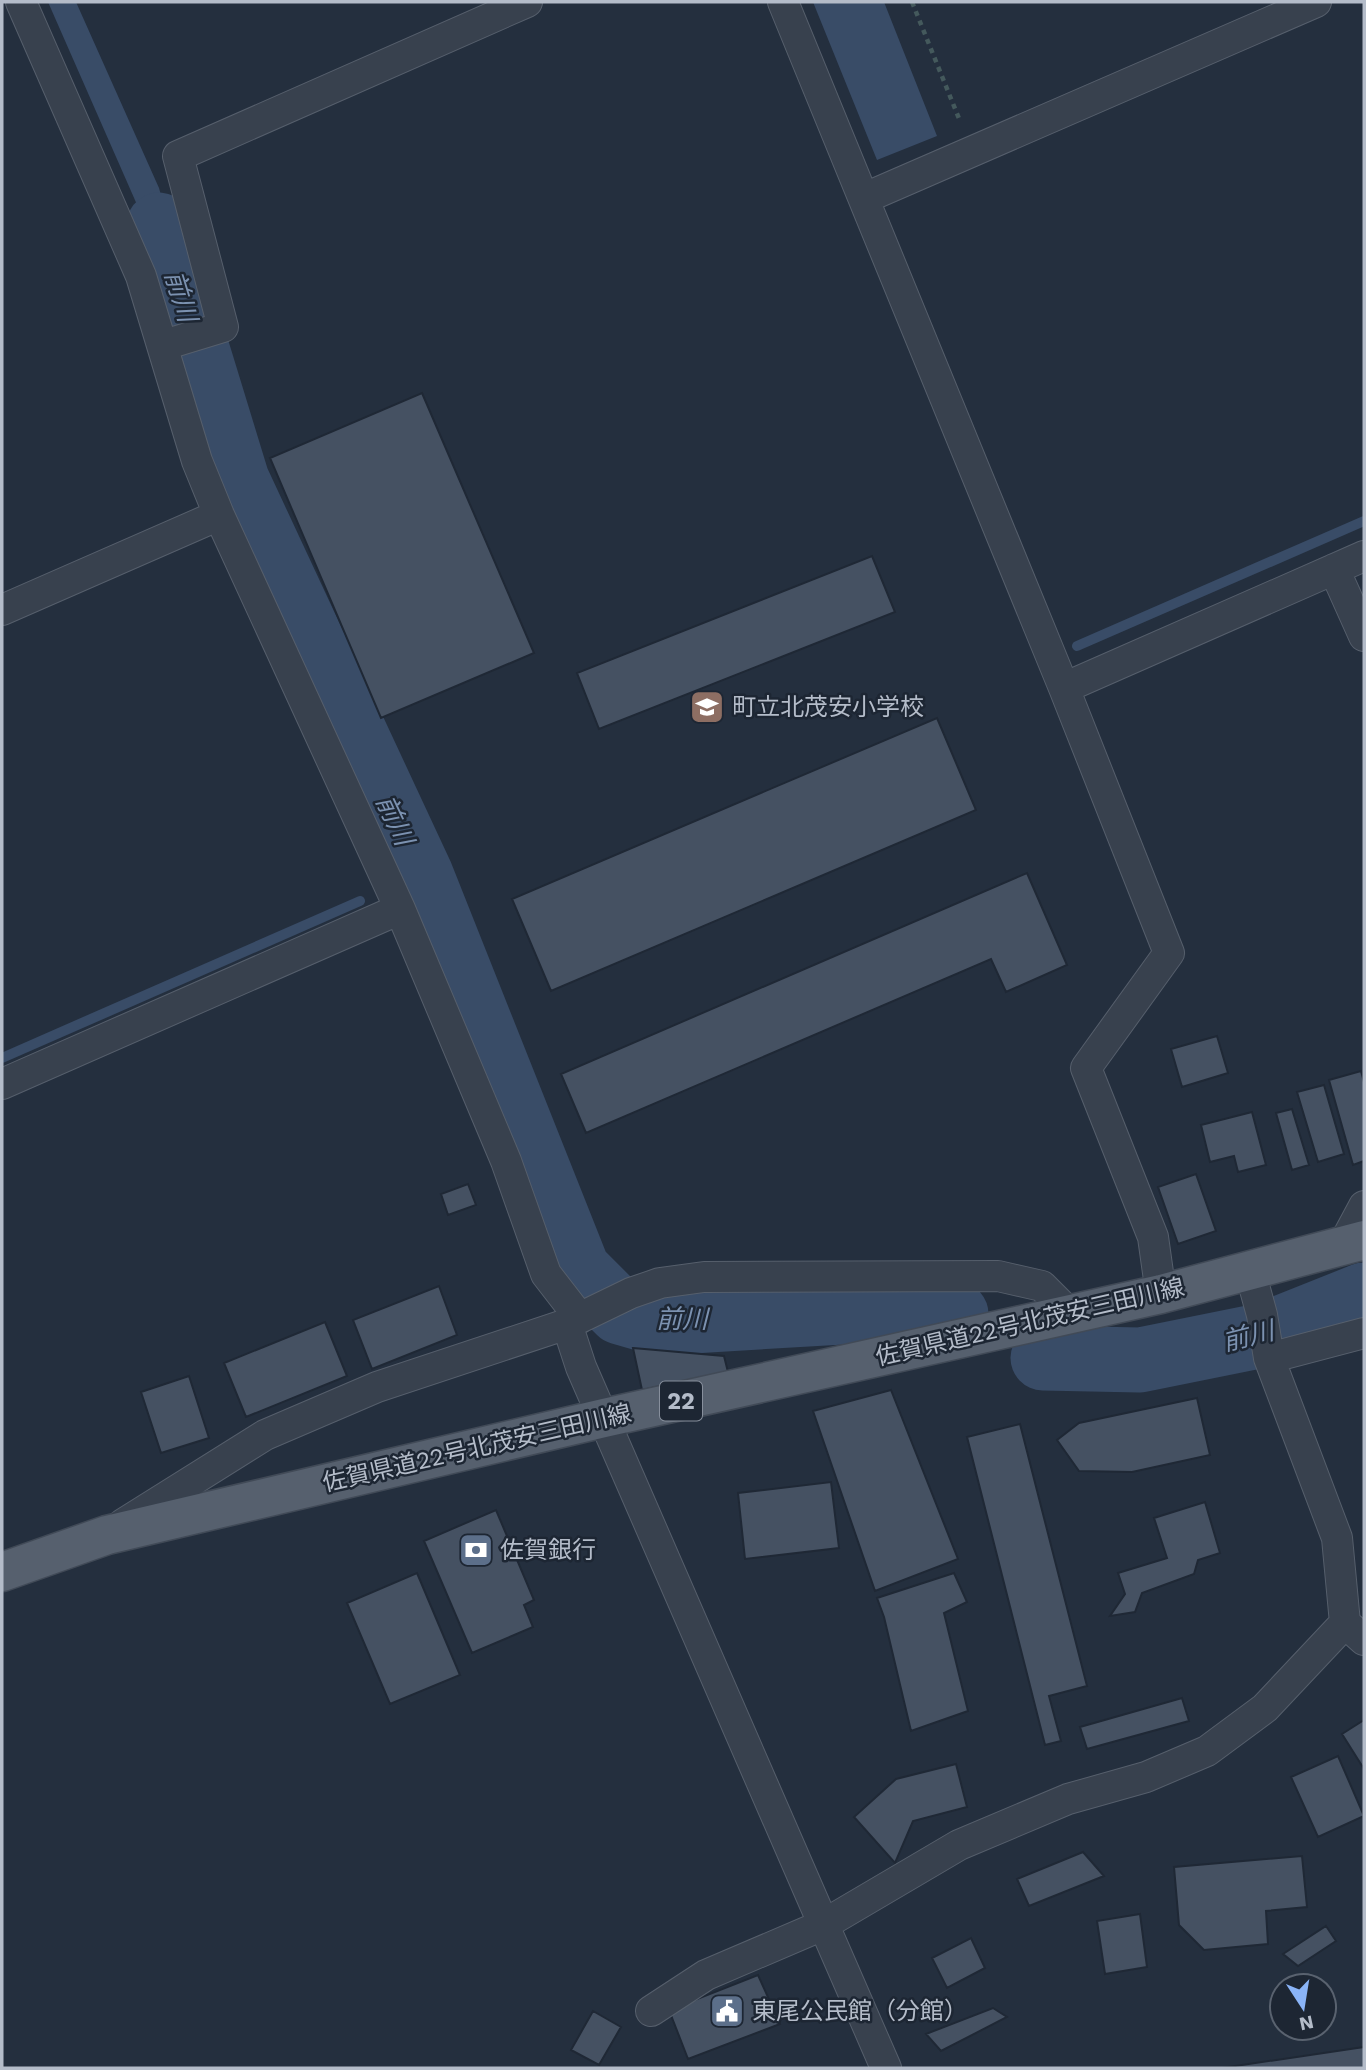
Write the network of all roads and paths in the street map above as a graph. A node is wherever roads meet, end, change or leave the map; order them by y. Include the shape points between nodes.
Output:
1 (21, 2) edge
2 (527, 2) edge
3 (783, 2) edge
4 (912, 2) edge
5 (1316, 2) edge
6 (972, 151) junction
7 (865, 198) junction
8 (168, 344) junction
9 (219, 515) junction
10 (1364, 556) edge
11 (1334, 569) junction
12 (2, 610) edge
13 (1364, 636) edge
14 (1064, 688) junction
15 (400, 909) junction
16 (2, 1084) edge
17 (1364, 1206) edge
18 (1353, 1244) edge
19 (1250, 1271) junction
20 (1161, 1294) junction
21 (1070, 1314) junction
22 (579, 1318) junction
23 (1364, 1333) edge
24 (1269, 1358) junction
25 (604, 1418) junction
26 (107, 1535) junction
27 (2, 1572) edge
28 (1355, 1631) edge
29 (823, 1925) junction
30 (651, 2011) dead end
31 (886, 2068) edge

1 - 8 street
2 - 8 street via 177,156 223,327
3 - 7 street
4 - 6 path
5 - 6 street
6 - 7 street
7 - 14 street
8 - 9 street via 197,461
9 - 12 street
9 - 15 street
10 - 11 street
11 - 13 street
11 - 14 street
14 - 20 street via 1169,953 1086,1068 1153,1237
15 - 16 street
15 - 22 street via 506,1161 546,1274
17 - 18 street
18 - 19 main road, 佐賀県道22号北茂安三田川線 / 22
19 - 20 main road, 佐賀県道22号北茂安三田川線 / 22
19 - 24 street
20 - 21 main road, 佐賀県道22号北茂安三田川線 / 22
21 - 22 street via 1042,1286 999,1276 704,1277 660,1283
21 - 25 main road, 佐賀県道22号北茂安三田川線 / 22
22 - 25 street via 581,1367
22 - 26 street via 377,1387 265,1435
23 - 24 street
24 - 28 street via 1337,1538
25 - 26 main road, 佐賀県道22号北茂安三田川線 / 22
25 - 29 street
26 - 27 main road, 佐賀県道22号北茂安三田川線 / 22
28 - 29 street via 1207,1751 1146,1777 1068,1799 959,1845
29 - 30 street via 706,1975
29 - 31 street

